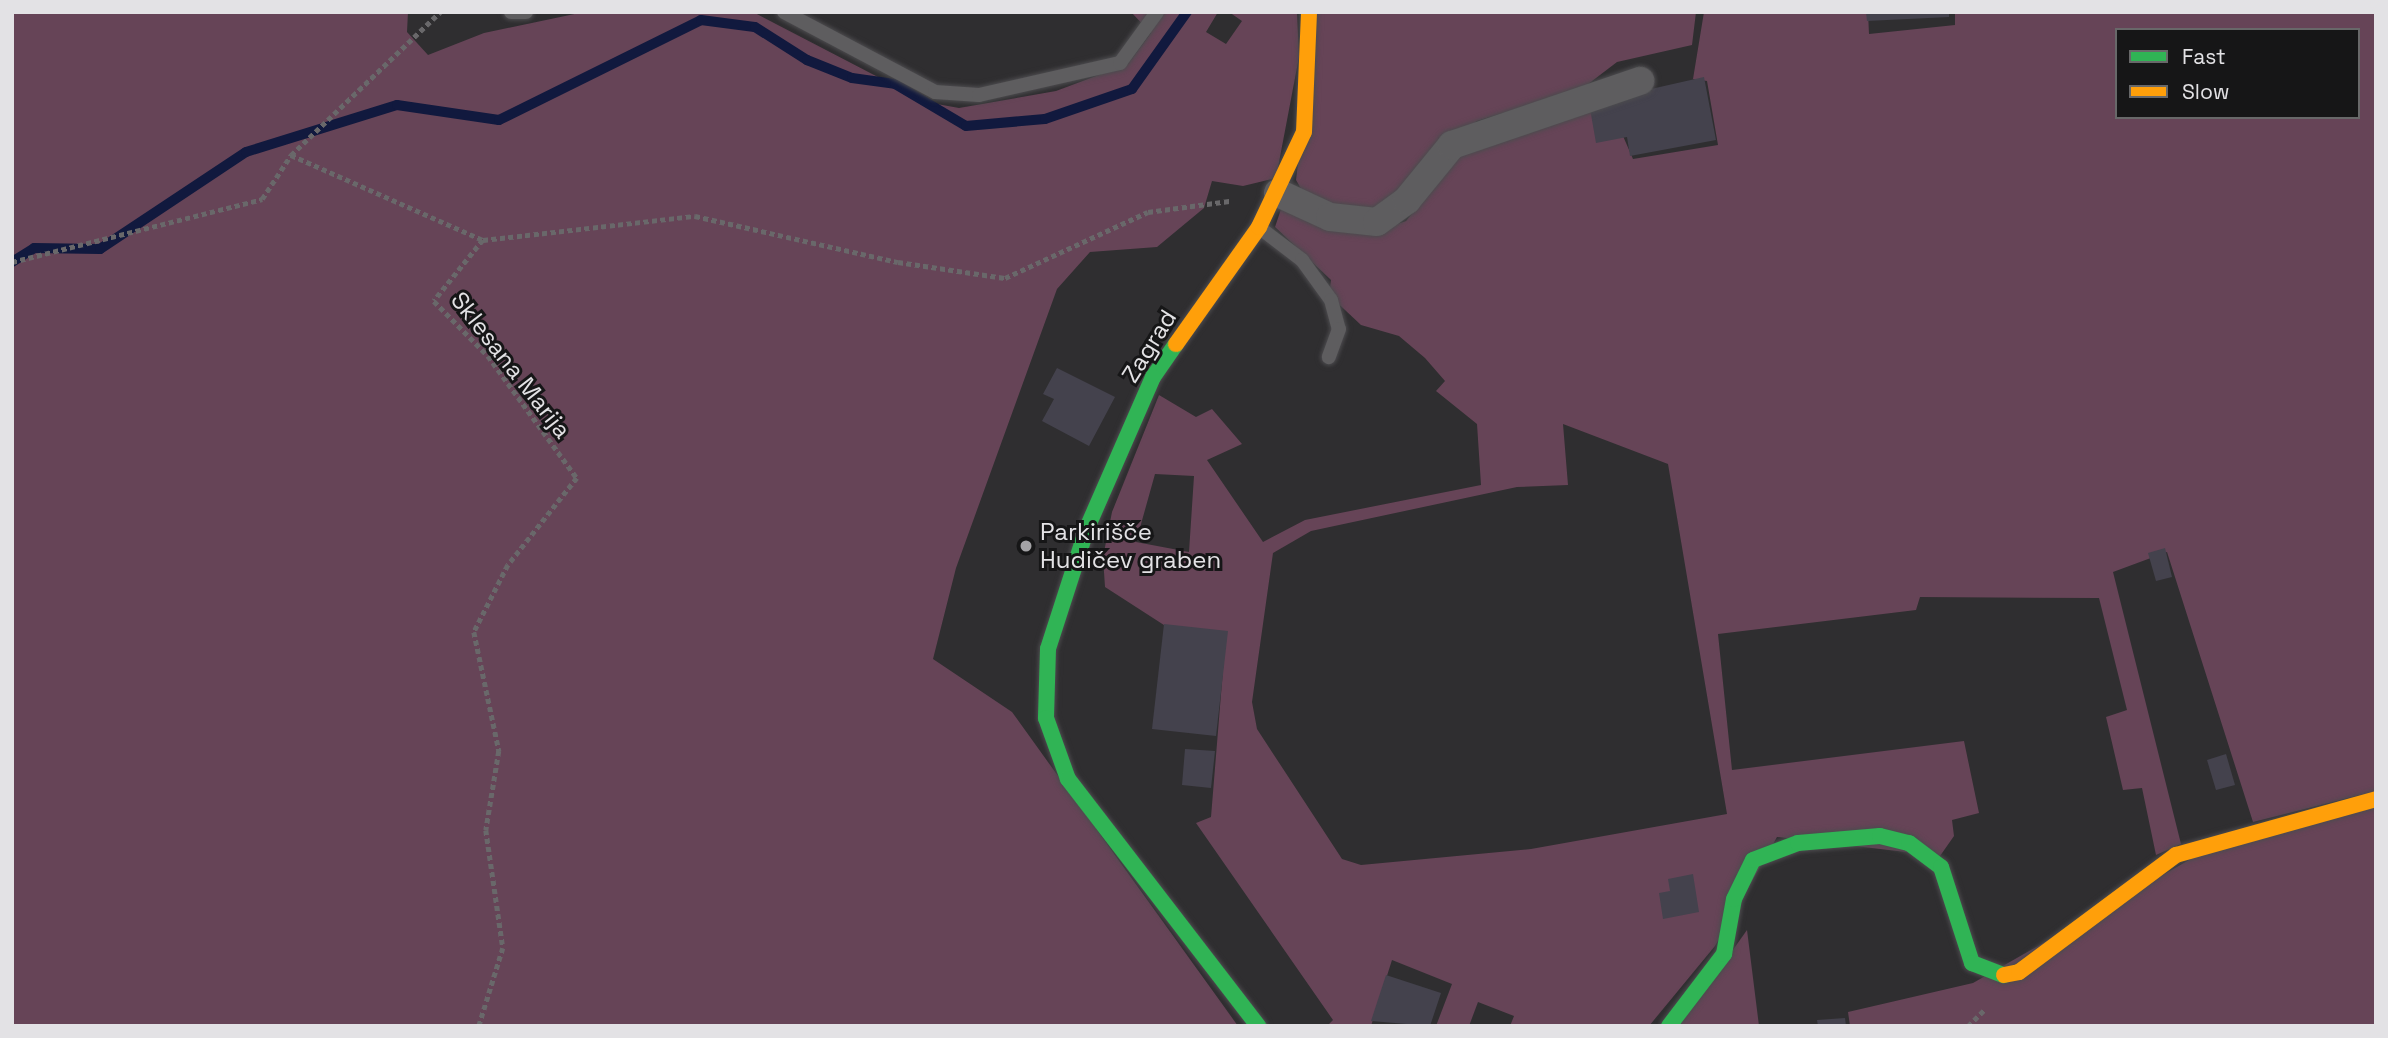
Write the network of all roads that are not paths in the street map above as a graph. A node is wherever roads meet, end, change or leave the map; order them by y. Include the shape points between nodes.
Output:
1 (511, 12) edge
2 (526, 12) edge
3 (784, 12) edge
4 (1157, 12) edge
5 (1309, 12) edge
6 (1640, 81) dead end
7 (1278, 193) junction
8 (1259, 227) junction
9 (1329, 357) dead end
10 (2376, 799) edge
11 (1258, 1026) edge
12 (1669, 1026) edge

1 - 2 lane
3 - 4 lane via 935,92 979,94 1120,63
5 - 7 street, Zagrad via 1304,132
6 - 7 street via 1452,145 1407,200 1377,222 1330,217
7 - 8 street, Zagrad
8 - 9 lane via 1302,260 1331,299 1339,329
8 - 11 street, Zagrad via 1153,377 1107,475 1048,649 1046,718 1068,779
10 - 12 street via 2176,855 2019,972 1997,976 1972,963 1941,867 1909,843 1880,836 1798,843 1753,860 1734,899 1724,954

